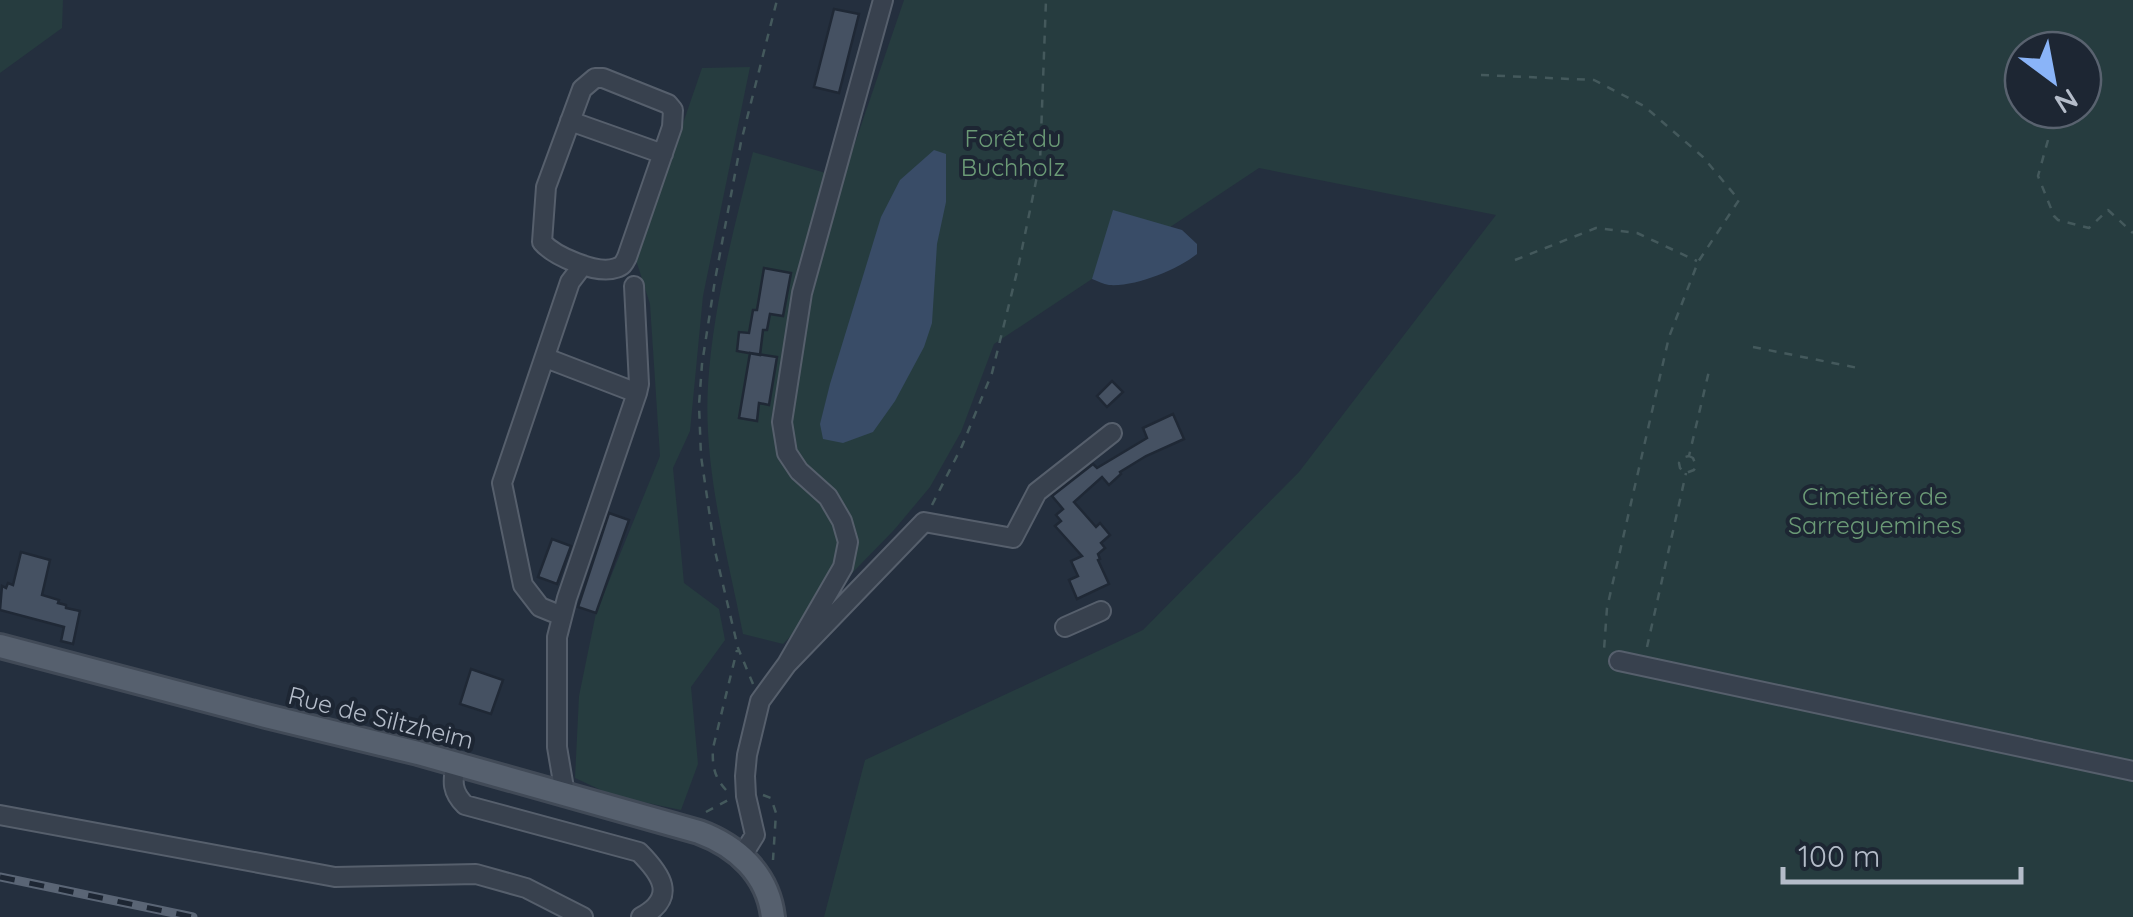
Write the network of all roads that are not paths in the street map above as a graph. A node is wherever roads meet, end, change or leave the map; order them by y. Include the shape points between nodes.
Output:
1 (883, 0) edge
2 (570, 121) junction
3 (663, 154) junction
4 (583, 265) junction
5 (634, 286) dead end
6 (546, 358) junction
7 (637, 393) junction
8 (1112, 433) dead end
9 (1101, 611) dead end
10 (562, 616) junction
11 (1065, 627) dead end
12 (0, 646) edge
13 (1619, 662) road end
14 (787, 664) junction
15 (456, 764) junction
16 (2133, 771) edge
17 (565, 794) junction
18 (0, 815) edge
19 (742, 856) junction
20 (584, 917) edge
21 (641, 917) edge
22 (773, 917) edge

1 - 14 street via 802,293 782,422 787,453 828,497 848,542 843,567
2 - 3 street
2 - 3 street via 588,82 603,78 673,110
2 - 4 street via 544,195 542,242
3 - 4 street via 628,257 614,270
4 - 6 street via 570,282
5 - 7 street
6 - 7 street
6 - 10 street via 502,482 523,585 540,607
7 - 10 street
8 - 14 street via 1037,492 1013,538 924,522
9 - 11 street
10 - 17 street via 556,637 557,748
12 - 15 main road, Rue de Siltzheim
13 - 16 street
14 - 19 street via 760,701 746,755 740,795 755,836
15 - 17 main road, Rue de Siltzheim
15 - 21 street via 455,794 465,806 639,852 664,887 657,905
17 - 19 main road, Rue de Siltzheim via 679,826
18 - 20 street via 335,877 476,874 526,888
19 - 22 main road via 760,878

